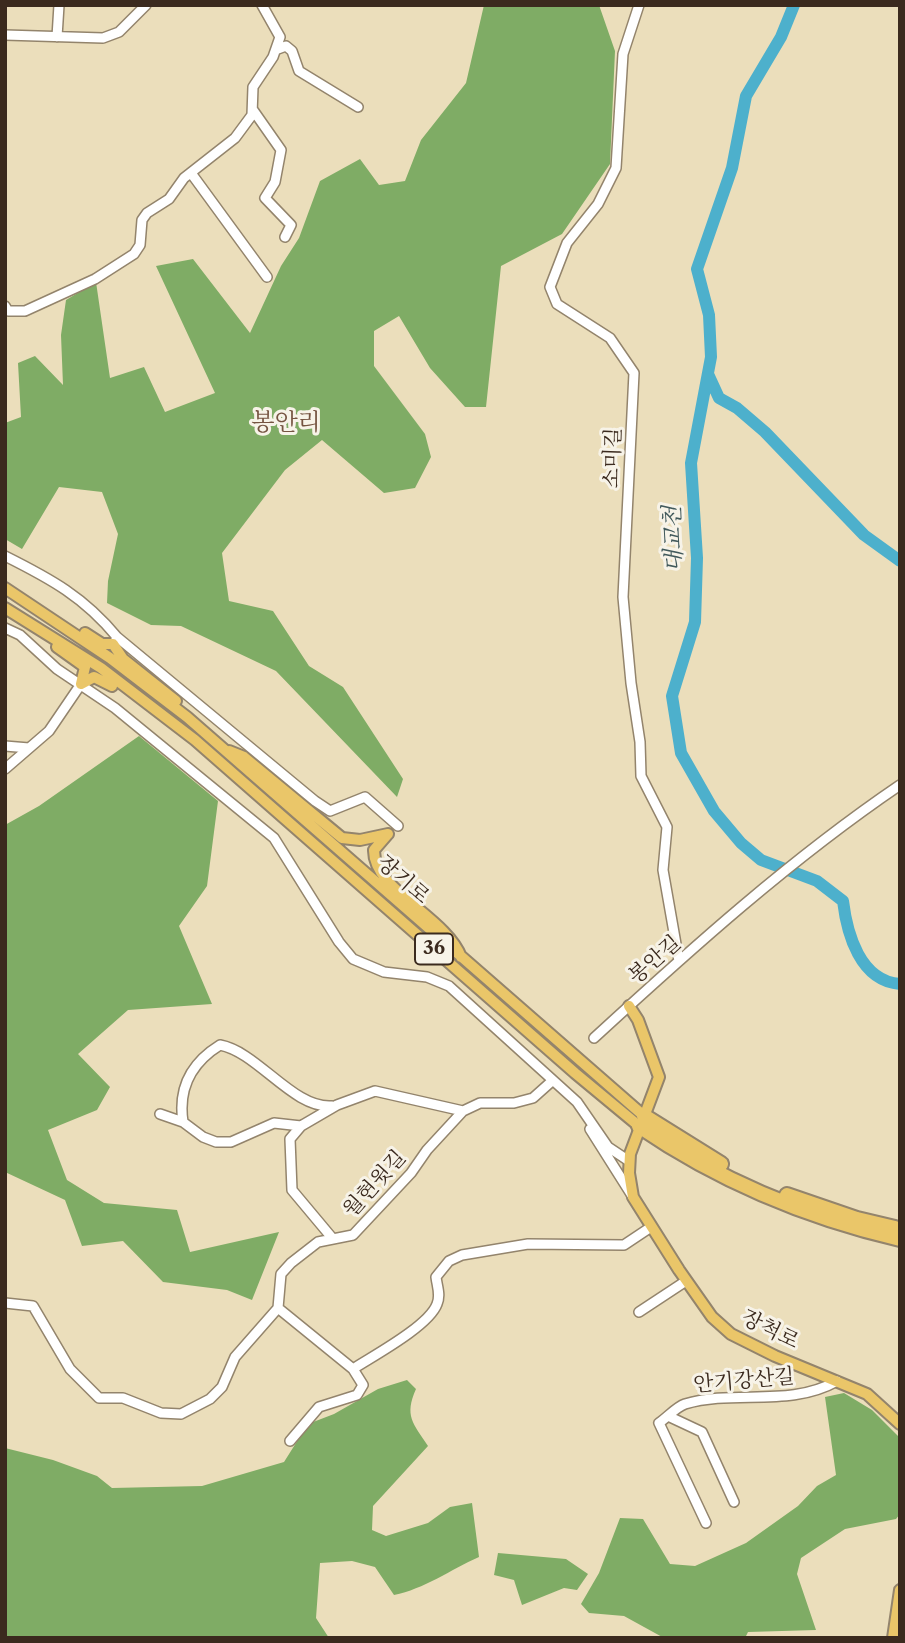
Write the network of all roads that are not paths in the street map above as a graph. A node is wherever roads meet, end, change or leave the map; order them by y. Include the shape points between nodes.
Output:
1 (59, 5) edge
2 (146, 5) edge
3 (262, 5) edge
4 (639, 5) edge
5 (5, 35) edge
6 (57, 37) junction
7 (278, 49) junction
8 (358, 107) dead end
9 (253, 110) junction
10 (191, 173) junction
11 (285, 237) dead end
12 (267, 277) dead end
13 (5, 306) edge
14 (5, 556) edge
15 (5, 580) edge
16 (5, 588) edge
17 (5, 608) edge
18 (5, 628) edge
19 (50, 635) junction
20 (115, 640) junction
21 (81, 684) junction
22 (162, 717) junction
23 (187, 717) junction
24 (5, 746) edge
25 (29, 748) junction
26 (222, 749) junction
27 (5, 769) edge
28 (900, 785) edge
29 (398, 826) dead end
30 (462, 959) junction
31 (679, 961) junction
32 (629, 1006) junction
33 (594, 1038) dead end
34 (552, 1081) junction
35 (577, 1102) junction
36 (338, 1105) junction
37 (464, 1111) junction
38 (160, 1114) dead end
39 (642, 1121) junction
40 (183, 1122) junction
41 (301, 1126) junction
42 (628, 1161) junction
43 (633, 1197) junction
44 (651, 1227) junction
45 (900, 1229) edge
46 (900, 1238) edge
47 (333, 1239) junction
48 (686, 1281) junction
49 (5, 1303) edge
50 (278, 1308) junction
51 (639, 1312) dead end
52 (353, 1369) junction
53 (837, 1381) junction
54 (670, 1417) junction
55 (900, 1424) edge
56 (290, 1441) dead end
57 (734, 1502) dead end
58 (706, 1523) dead end
59 (900, 1590) edge
60 (893, 1638) edge

1 - 6 street
2 - 6 street via 119,32 103,38
3 - 7 street via 281,37
4 - 31 street, 소미길 via 623,54 616,168 598,204 567,243 550,287 557,304 610,338 634,373 623,597 641,776 667,827 663,870
5 - 6 street
7 - 8 street via 286,46 299,71
7 - 9 street via 253,87
9 - 10 street via 235,138
9 - 11 street via 281,150 275,182 265,198 291,225
10 - 12 street
10 - 13 street via 169,199 147,213 140,245 121,263 25,311 15,313
14 - 20 street via 87,603
15 - 20 main road via 102,644
16 - 23 main road, 장기로 / 36 via 110,658
17 - 19 main road, 장기로 / 36
18 - 21 street
19 - 21 main road via 58,649 85,667
19 - 22 main road, 장기로 / 36 via 101,668
20 - 23 main road via 123,659 176,701
20 - 29 street via 314,801 330,811 365,797
21 - 22 main road via 101,678 151,717
21 - 25 street via 49,731
21 - 34 street via 274,838 353,958 383,972 427,977 449,986
22 - 39 main road, 장기로 / 36 via 231,770 575,1073
23 - 26 main road, 장기로 / 36
24 - 25 street
25 - 27 street
26 - 30 main road, 장기로 / 36
26 - 30 main road via 244,757 342,838 360,840 388,834 374,850 377,869 451,937
28 - 31 street, 봉안길
30 - 39 main road, 장기로 / 36
31 - 32 street, 봉안길
32 - 33 street, 봉안길
32 - 39 main road via 659,1077
34 - 35 street
34 - 37 street via 533,1097 480,1103
35 - 42 street via 608,1147
35 - 43 street
36 - 37 street via 375,1090
36 - 40 street via 313,1105 236,1050 220,1045 201,1060 186,1081 180,1104
36 - 41 street
37 - 47 street, 월현윗길 via 352,1236
38 - 40 street
39 - 42 main road
39 - 45 highway, 장기로 / 36 via 759,1184
39 - 46 highway, 장기로 / 36 via 675,1149 755,1192 855,1228
40 - 41 street via 216,1142 231,1142 274,1123
41 - 47 street via 290,1139 292,1190
42 - 43 main road
43 - 44 main road, 장척로
44 - 48 main road, 장척로
44 - 52 street via 624,1245 528,1244 461,1255 436,1277 439,1295 432,1314
47 - 50 street, 월현윗길 via 318,1242 281,1274
48 - 51 street
48 - 53 main road, 장척로 via 731,1334
49 - 50 street via 33,1306 69,1370 99,1398 123,1398 161,1413 181,1414 222,1387 235,1357
50 - 52 street
52 - 56 street via 363,1385 357,1395 320,1407
53 - 54 street, 안기강산길 via 812,1393 699,1400 681,1405
53 - 55 main road, 장척로 via 878,1402
54 - 57 street via 702,1432
54 - 58 street, 안기강산길 via 659,1423
59 - 60 main road

